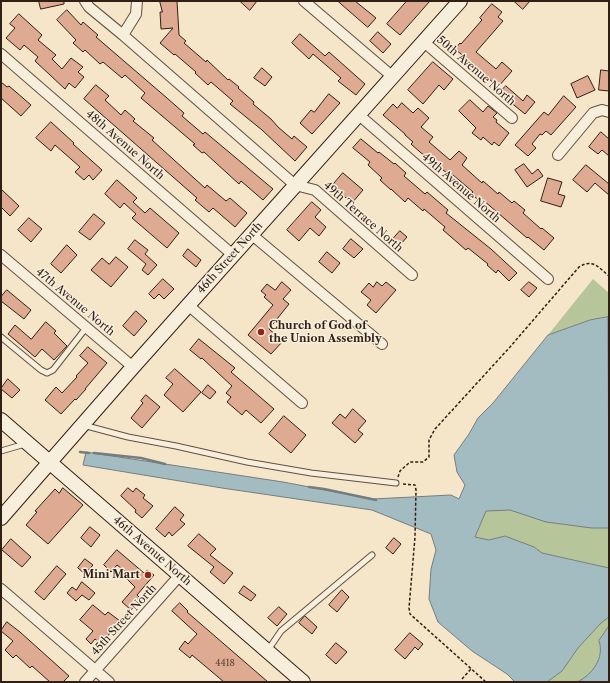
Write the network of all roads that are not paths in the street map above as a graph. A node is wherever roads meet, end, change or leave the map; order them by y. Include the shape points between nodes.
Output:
1 (85, 1) edge
2 (137, 1) edge
3 (304, 1) edge
4 (460, 1) edge
5 (123, 35) junction
6 (424, 42) junction
7 (1, 54) edge
8 (393, 77) junction
9 (609, 112) edge
10 (359, 114) junction
11 (512, 118) dead end
12 (558, 155) dead end
13 (295, 185) junction
14 (251, 234) junction
15 (1, 255) edge
16 (233, 255) junction
17 (412, 275) dead end
18 (548, 279) dead end
19 (188, 305) junction
20 (86, 328) junction
21 (1, 337) edge
22 (382, 344) dead end
23 (133, 367) junction
24 (302, 403) dead end
25 (1, 420) edge
26 (82, 425) junction
27 (28, 443) junction
28 (1, 451) edge
29 (50, 462) junction
30 (396, 483) road end
31 (1, 518) edge
32 (372, 554) dead end
33 (180, 575) junction
34 (1, 589) edge
35 (267, 650) junction
36 (95, 670) junction
37 (85, 682) edge
38 (109, 682) edge
39 (303, 682) edge

1 - 5 street
2 - 5 street via 136,14
3 - 8 street
4 - 6 street, 46th Street North
5 - 13 street
6 - 8 street, 46th Street North
6 - 11 street, 50th Avenue North
7 - 16 street, 48th Avenue North
8 - 10 street, 46th Street North
9 - 12 street via 593,112
10 - 13 street, 46th Street North
10 - 18 street, 49th Avenue North
13 - 14 street, 46th Street North
13 - 17 street, 49th Terrace North via 315,190
14 - 16 street, 46th Street North
14 - 22 street
15 - 20 street, 47th Avenue North
16 - 19 street, 46th Street North
19 - 23 street, 46th Street North
19 - 24 street
20 - 21 lane via 53,370 47,373
20 - 23 street, 47th Avenue North
23 - 26 street, 46th Street North
25 - 27 street, 46th Avenue North
26 - 29 street, 46th Street North
26 - 30 lane via 247,462
27 - 28 lane
27 - 29 street, 46th Avenue North
29 - 31 street, 46th Street North
29 - 33 street, 46th Avenue North
32 - 35 lane via 281,632
33 - 35 street, 46th Avenue North
33 - 36 street, 45th Street North
34 - 36 street
35 - 39 street, 46th Avenue North
36 - 37 street, 45th Street North
36 - 38 street

